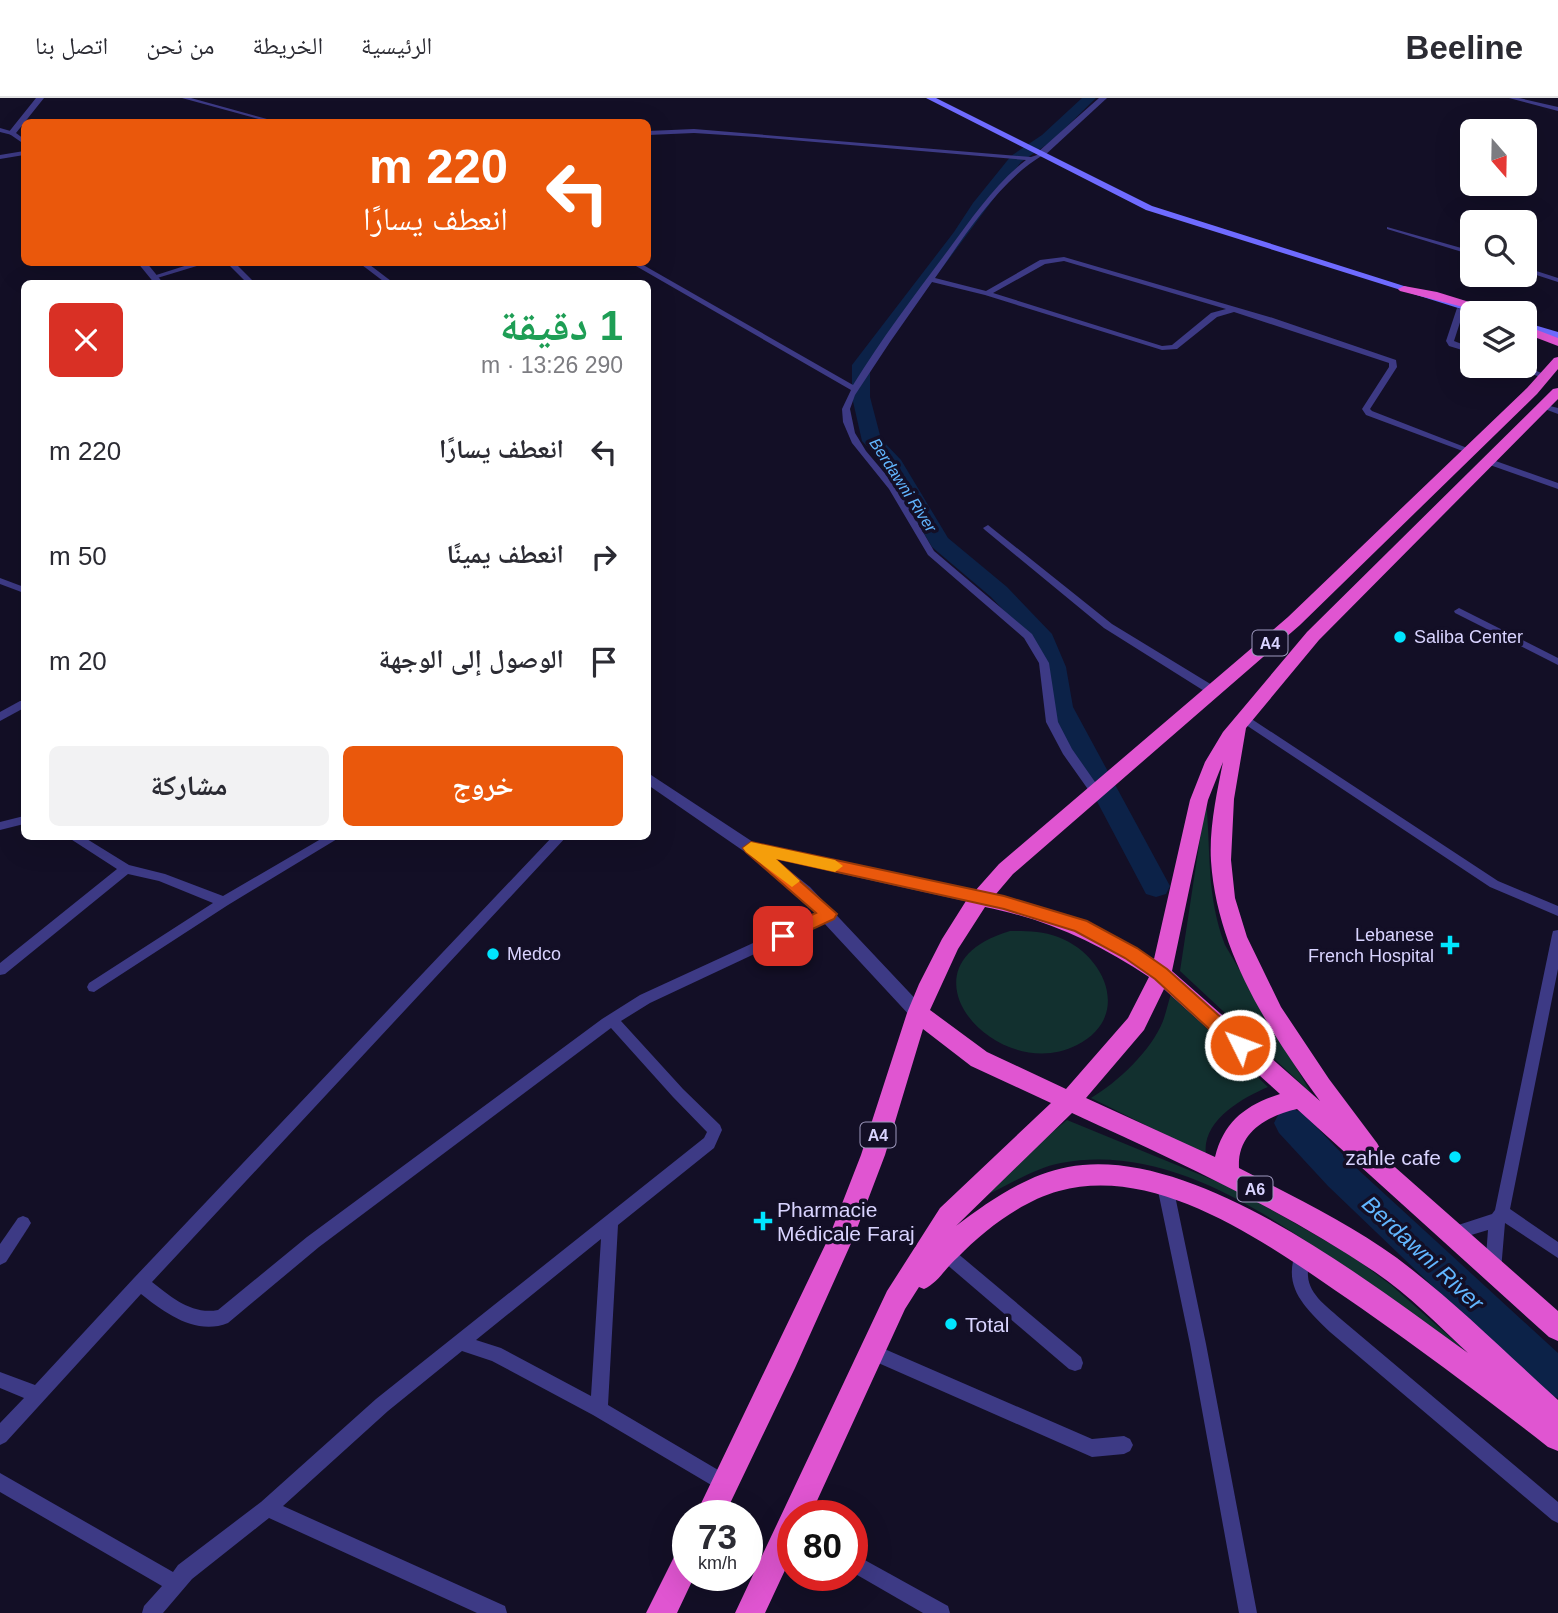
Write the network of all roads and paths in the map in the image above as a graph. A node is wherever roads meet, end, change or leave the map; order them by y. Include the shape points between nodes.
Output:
1 (40, 98) edge
2 (185, 98) edge
3 (930, 98) edge
4 (1103, 98) edge
5 (1513, 98) edge
6 (1558, 109) edge
7 (23, 119) edge
8 (264, 119) edge
9 (21, 122) edge
10 (0, 130) edge
11 (12, 133) junction
12 (651, 133) edge
13 (21, 140) edge
14 (21, 153) edge
15 (1032, 156) junction
16 (0, 157) edge
17 (1389, 228) dead end
18 (1460, 249) edge
19 (145, 266) edge
20 (196, 266) edge
21 (233, 266) edge
22 (367, 266) edge
23 (639, 266) edge
24 (1537, 274) edge
25 (157, 280) edge
26 (249, 280) edge
27 (386, 280) edge
28 (932, 280) junction
29 (1558, 280) edge
30 (1404, 289) junction
31 (987, 293) junction
32 (1460, 302) edge
33 (1460, 306) edge
34 (1460, 309) edge
35 (1232, 310) junction
36 (1460, 322) edge
37 (1537, 326) edge
38 (1558, 327) edge
39 (1537, 329) edge
40 (1537, 332) edge
41 (1558, 336) edge
42 (1558, 342) edge
43 (1460, 347) edge
44 (1558, 361) edge
45 (868, 368) joint
46 (1537, 373) edge
47 (1545, 376) junction
48 (853, 388) junction
49 (1558, 392) edge
50 (1552, 408) edge
51 (1471, 451) junction
52 (1490, 462) junction
53 (1558, 486) edge
54 (988, 528) dead end
55 (0, 581) edge
56 (21, 588) edge
57 (1459, 611) dead end
58 (1558, 662) edge
59 (1213, 691) junction
60 (21, 706) edge
61 (0, 718) edge
62 (1241, 722) junction
63 (651, 780) edge
64 (1096, 792) junction
65 (21, 821) edge
66 (0, 826) edge
67 (79, 840) edge
68 (329, 840) edge
69 (557, 840) edge
70 (751, 848) junction
71 (126, 869) junction
72 (978, 898) junction
73 (224, 902) junction
74 (1176, 903) joint
75 (1558, 911) edge
76 (828, 914) junction
77 (1558, 935) edge
78 (0, 970) edge
79 (1161, 974) junction
80 (94, 987) dead end
81 (919, 1013) junction
82 (612, 1020) junction
83 (1299, 1099) junction
84 (1068, 1102) junction
85 (1227, 1174) junction
86 (1164, 1186) junction
87 (1416, 1203) junction
88 (1500, 1216) junction
89 (610, 1222) junction
90 (23, 1223) dead end
91 (1451, 1234) junction
92 (1558, 1251) edge
93 (944, 1252) junction
94 (1303, 1254) junction
95 (0, 1256) edge
96 (1493, 1271) junction
97 (140, 1283) junction
98 (1558, 1328) edge
99 (460, 1343) junction
100 (876, 1345) junction
101 (1076, 1363) dead end
102 (0, 1380) edge
103 (38, 1395) junction
104 (599, 1409) junction
105 (1558, 1418) edge
106 (0, 1436) edge
107 (1558, 1437) edge
108 (1124, 1445) dead end
109 (0, 1482) edge
110 (724, 1483) junction
111 (716, 1500) edge
112 (803, 1500) edge
113 (267, 1508) junction
114 (1558, 1514) edge
115 (777, 1556) edge
116 (868, 1571) edge
117 (175, 1583) junction
118 (672, 1591) edge
119 (151, 1613) edge
120 (498, 1613) edge
121 (661, 1613) edge
122 (750, 1613) edge
123 (941, 1613) edge
124 (1248, 1613) edge

1 - 7 street
2 - 8 street
3 - 15 main road via 1020,143
4 - 15 street
5 - 6 street
9 - 11 street
10 - 11 street
11 - 13 street
12 - 15 street via 694,131
14 - 16 street
15 - 28 street via 989,202
15 - 30 main road via 1175,218
17 - 18 street
19 - 25 street
20 - 25 street
21 - 26 street
22 - 27 street
23 - 48 street
24 - 29 street
28 - 31 street
28 - 45 street
30 - 32 highway
30 - 33 main road
30 - 34 highway
31 - 35 street via 1059,258
31 - 35 street via 1162,348 1174,347 1214,315
35 - 51 street via 1391,360 1393,367 1366,409 1369,413
36 - 43 street via 1450,341
37 - 38 highway
39 - 41 main road
40 - 42 highway
44 - 47 highway, A4
45 - 48 street
46 - 47 street
47 - 51 highway, A4
48 - 64 street via 846,417 862,453 892,486 931,553 1028,636 1040,653 1052,722
49 - 50 highway, A4
50 - 52 highway, A4
51 - 59 highway, A4 via 1334,585
52 - 53 street
52 - 62 highway, A4 via 1313,636
54 - 59 street via 1108,626
55 - 56 street
57 - 58 street
59 - 64 highway, A4
60 - 61 street
62 - 74 highway, A4 via 1214,762 1199,800
62 - 75 street via 1494,884
62 - 87 highway via 1226,791 1221,861 1237,938 1306,1063 1377,1160
63 - 70 street
64 - 72 highway, A4
65 - 66 street
67 - 71 street
68 - 73 street
69 - 97 street
70 - 72 street
70 - 76 street
71 - 73 street via 161,877
71 - 78 street
72 - 79 highway via 1081,926
72 - 81 highway, A4 via 947,946
73 - 80 street
74 - 79 highway, A4
76 - 81 street
76 - 82 street via 645,999
77 - 88 street
79 - 83 highway
79 - 84 highway, A4 via 1136,1024
81 - 84 highway, A6 via 979,1059
81 - 110 highway, A4 via 822,1284
82 - 89 street via 715,1130 709,1143
82 - 97 street via 313,1242 222,1317 203,1321
83 - 85 highway via 1260,1110 1239,1129 1226,1151
83 - 87 highway
84 - 85 highway, A6
84 - 100 highway, A4 via 949,1216 896,1300
85 - 105 highway, A6 via 1386,1265
86 - 93 highway via 1113,1177 1059,1180 1009,1203
86 - 94 highway via 1240,1217
86 - 124 street
87 - 91 highway
88 - 91 street
88 - 92 street
88 - 96 street
89 - 99 street
89 - 104 street
90 - 95 street
91 - 96 highway
93 - 100 highway
93 - 101 street
94 - 107 highway via 1458,1359
94 - 114 street via 1297,1277 1307,1296 1336,1326
96 - 98 highway
97 - 103 street
99 - 104 street via 495,1354
99 - 113 street via 382,1405
100 - 108 street via 1092,1448
100 - 112 highway, A4
102 - 103 street
103 - 106 street
104 - 110 street
109 - 117 street
110 - 111 highway, A4
113 - 117 street
113 - 120 street
115 - 122 highway, A4
116 - 123 street
117 - 119 street
118 - 121 highway

